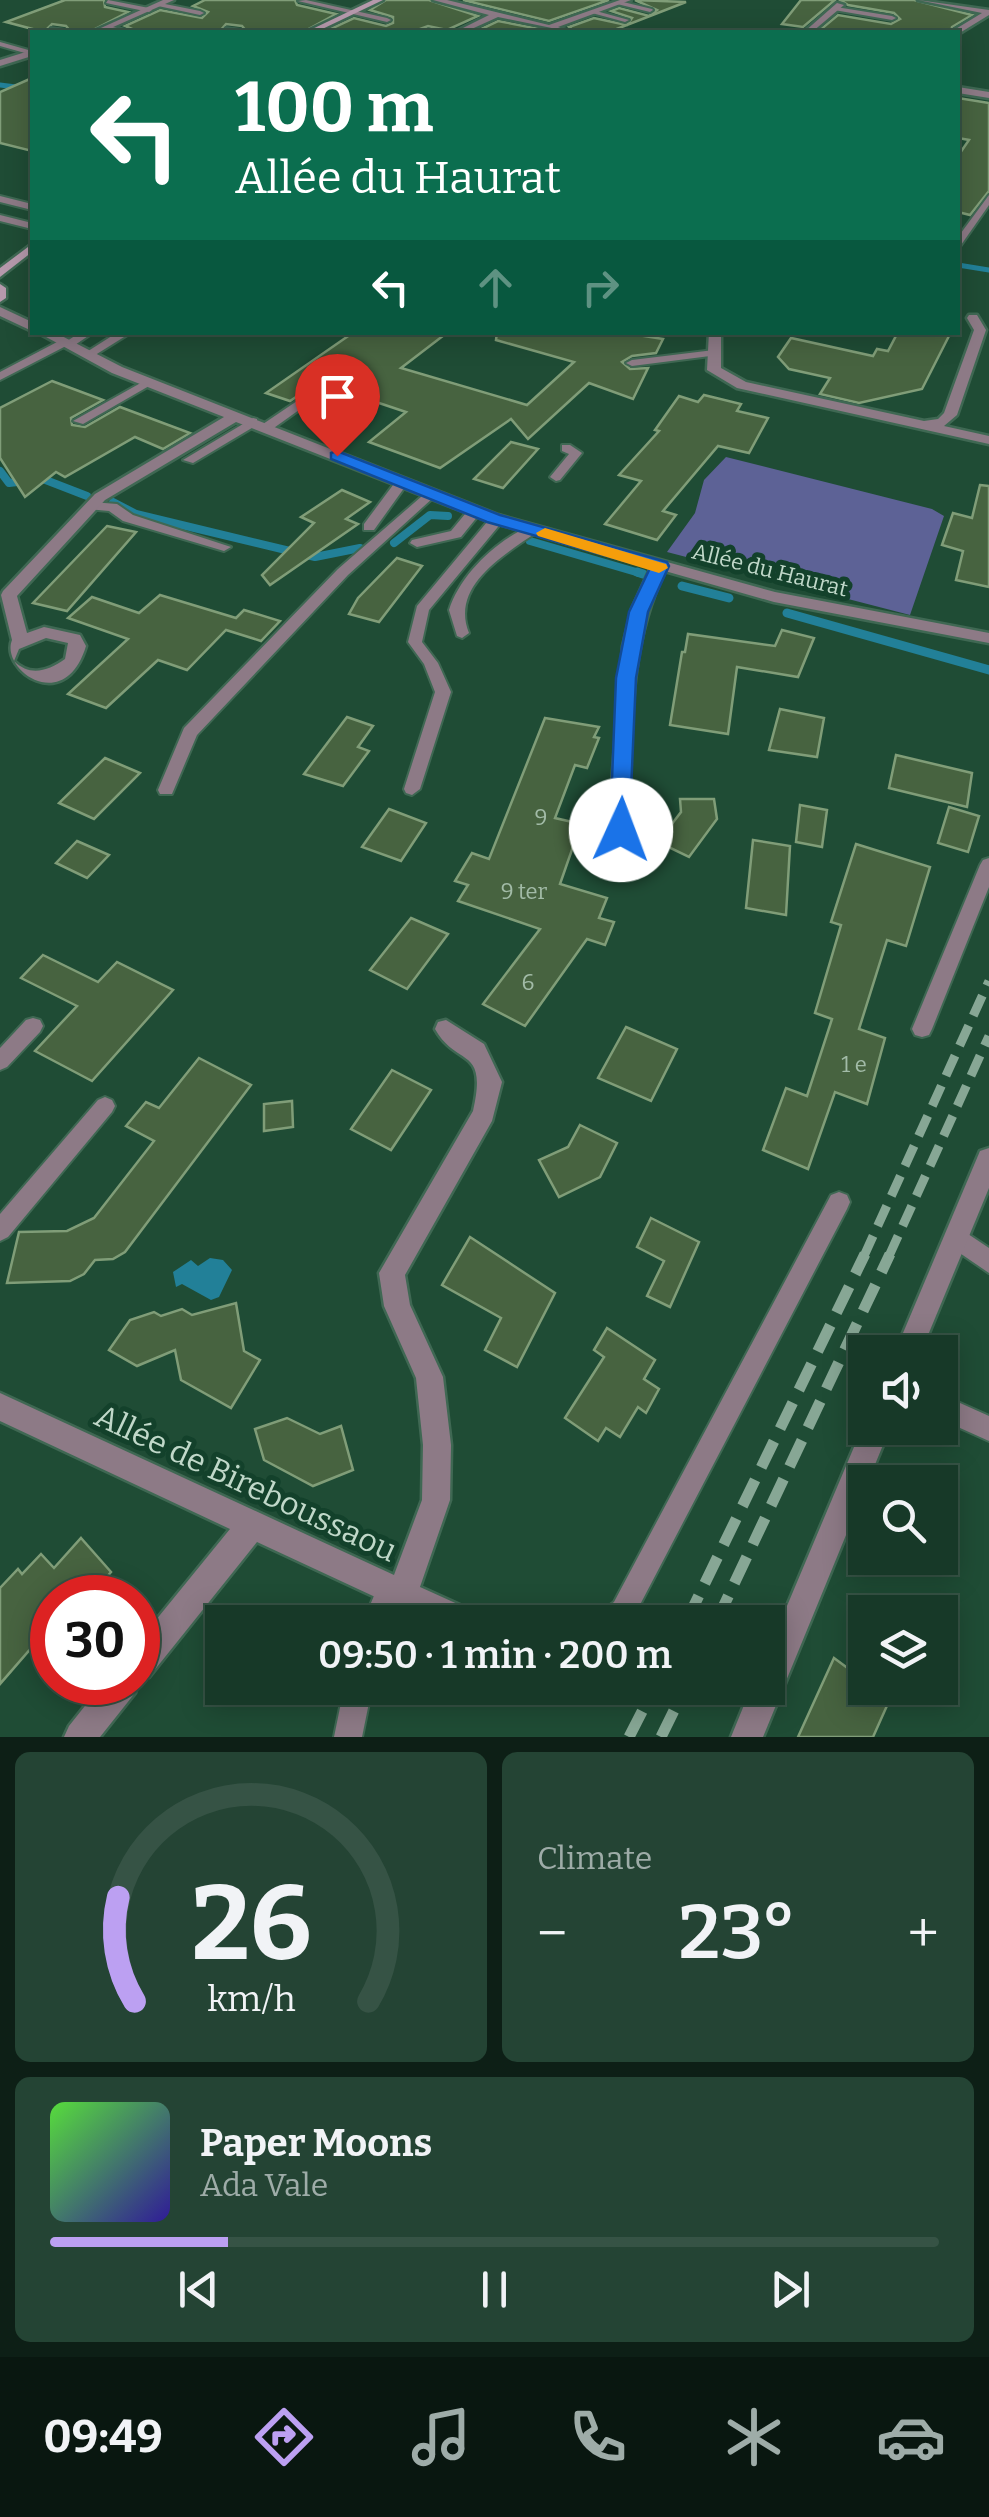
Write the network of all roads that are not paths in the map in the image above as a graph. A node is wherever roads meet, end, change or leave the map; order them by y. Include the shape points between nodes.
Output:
1 (170, 0) edge
2 (207, 0) edge
3 (379, 0) edge
4 (437, 0) edge
5 (922, 0) edge
6 (301, 1) edge
7 (623, 1) edge
8 (108, 2) dead end
9 (160, 5) junction
10 (244, 6) dead end
11 (838, 7) joint
12 (149, 10) junction
13 (650, 10) dead end
14 (356, 11) junction
15 (594, 12) junction
16 (816, 12) dead end
17 (200, 14) dead end
18 (499, 14) junction
19 (892, 18) dead end
20 (827, 19) junction
21 (388, 20) dead end
22 (625, 20) dead end
23 (850, 22) dead end
24 (869, 26) dead end
25 (969, 26) junction
26 (108, 28) junction
27 (549, 28) junction
28 (989, 29) edge
29 (102, 30) edge
30 (120, 30) edge
31 (314, 30) edge
32 (463, 30) edge
33 (558, 30) edge
34 (811, 30) edge
35 (960, 30) edge
36 (0, 44) edge
37 (30, 52) edge
38 (30, 54) edge
39 (0, 63) edge
40 (960, 90) edge
41 (989, 95) edge
42 (989, 198) edge
43 (0, 199) edge
44 (30, 207) edge
45 (0, 218) edge
46 (30, 226) edge
47 (960, 240) edge
48 (30, 247) edge
49 (5, 264) edge
50 (0, 274) edge
51 (0, 288) edge
52 (0, 298) edge
53 (0, 312) edge
54 (960, 313) edge
55 (973, 318) junction
56 (989, 319) edge
57 (30, 326) edge
58 (49, 335) edge
59 (84, 335) edge
60 (122, 335) edge
61 (715, 335) edge
62 (66, 344) junction
63 (714, 353) junction
64 (88, 356) junction
65 (632, 362) dead end
66 (0, 376) edge
67 (335, 380) dead end
68 (150, 382) junction
69 (236, 415) junction
70 (79, 421) dead end
71 (260, 424) junction
72 (926, 426) junction
73 (989, 440) edge
74 (566, 448) dead end
75 (188, 460) dead end
76 (556, 476) dead end
77 (402, 484) junction
78 (430, 494) junction
79 (92, 506) junction
80 (475, 512) junction
81 (498, 519) junction
82 (369, 527) dead end
83 (532, 529) junction
84 (417, 542) dead end
85 (224, 547) dead end
86 (660, 566) junction
87 (462, 633) dead end
88 (989, 638) edge
89 (20, 640) dead end
90 (412, 789) dead end
91 (166, 790) dead end
92 (989, 865) edge
93 (615, 870) dead end
94 (33, 1026) dead end
95 (446, 1029) dead end
96 (922, 1029) dead end
97 (0, 1060) edge
98 (106, 1106) dead end
99 (989, 1159) edge
100 (839, 1202) dead end
101 (0, 1230) edge
102 (956, 1237) junction
103 (989, 1262) edge
104 (915, 1335) edge
105 (0, 1407) edge
106 (958, 1414) edge
107 (989, 1428) edge
108 (869, 1445) edge
109 (253, 1524) junction
110 (396, 1591) junction
111 (387, 1605) edge
112 (426, 1605) edge
113 (625, 1605) edge
114 (160, 1639) edge
115 (785, 1644) edge
116 (106, 1705) edge
117 (355, 1705) edge
118 (759, 1705) edge
119 (80, 1737) edge
120 (348, 1737) edge
121 (746, 1737) edge

1 - 9 street
2 - 10 lane
3 - 14 main road
4 - 18 street
5 - 25 street via 989,12
6 - 14 lane
7 - 13 lane
7 - 15 street
8 - 12 lane
9 - 12 street
9 - 17 lane
11 - 19 lane
11 - 20 street
12 - 26 street
14 - 21 lane
14 - 31 main road
15 - 22 lane
15 - 27 street
16 - 20 lane
18 - 27 street
18 - 32 street
20 - 34 street
23 - 24 lane
25 - 28 street
25 - 35 street
26 - 29 street
26 - 30 lane
27 - 33 street
36 - 37 lane
38 - 39 street
40 - 41 street
42 - 47 lane
43 - 44 lane
45 - 46 lane
48 - 49 main road
49 - 50 main road
51 - 52 main road
53 - 57 street
54 - 55 street
55 - 56 street
55 - 72 street via 980,330 950,415
58 - 62 street, Allée du Haurat
59 - 62 lane
60 - 64 lane
61 - 63 street
62 - 64 street, Allée du Haurat
62 - 66 lane
63 - 65 lane
63 - 72 street via 714,370 742,385
64 - 68 street, Allée du Haurat
67 - 71 lane
68 - 69 street, Allée du Haurat
68 - 70 lane
69 - 71 street, Allée du Haurat
69 - 79 street
71 - 75 lane
71 - 77 street, Allée du Haurat
72 - 73 street
74 - 76 lane via 576,453
77 - 78 street, Allée du Haurat
77 - 82 lane
78 - 80 street, Allée du Haurat
78 - 91 lane via 343,572 190,732
79 - 85 lane
79 - 89 street via 10,596
80 - 81 street, Allée du Haurat
80 - 84 lane via 456,534
81 - 83 street, Allée du Haurat
81 - 90 lane via 422,609 415,642 443,692
83 - 86 street, Allée du Haurat
83 - 87 lane via 479,572 461,597 455,612
86 - 88 street, Allée du Haurat via 774,597
86 - 93 street via 638,612 626,678
92 - 96 lane
94 - 97 lane
95 - 110 street via 476,1051 491,1082 484,1114 392,1273 397,1306 429,1378 437,1445 436,1500
98 - 101 lane
99 - 102 street
100 - 113 lane
102 - 103 lane
102 - 104 street
105 - 109 street, Allée de Bireboussaou
106 - 107 lane
108 - 115 street
109 - 110 street, Allée de Bireboussaou
109 - 114 street
110 - 111 lane
110 - 112 street, Allée de Bireboussaou
116 - 119 street
117 - 120 lane
118 - 121 street

